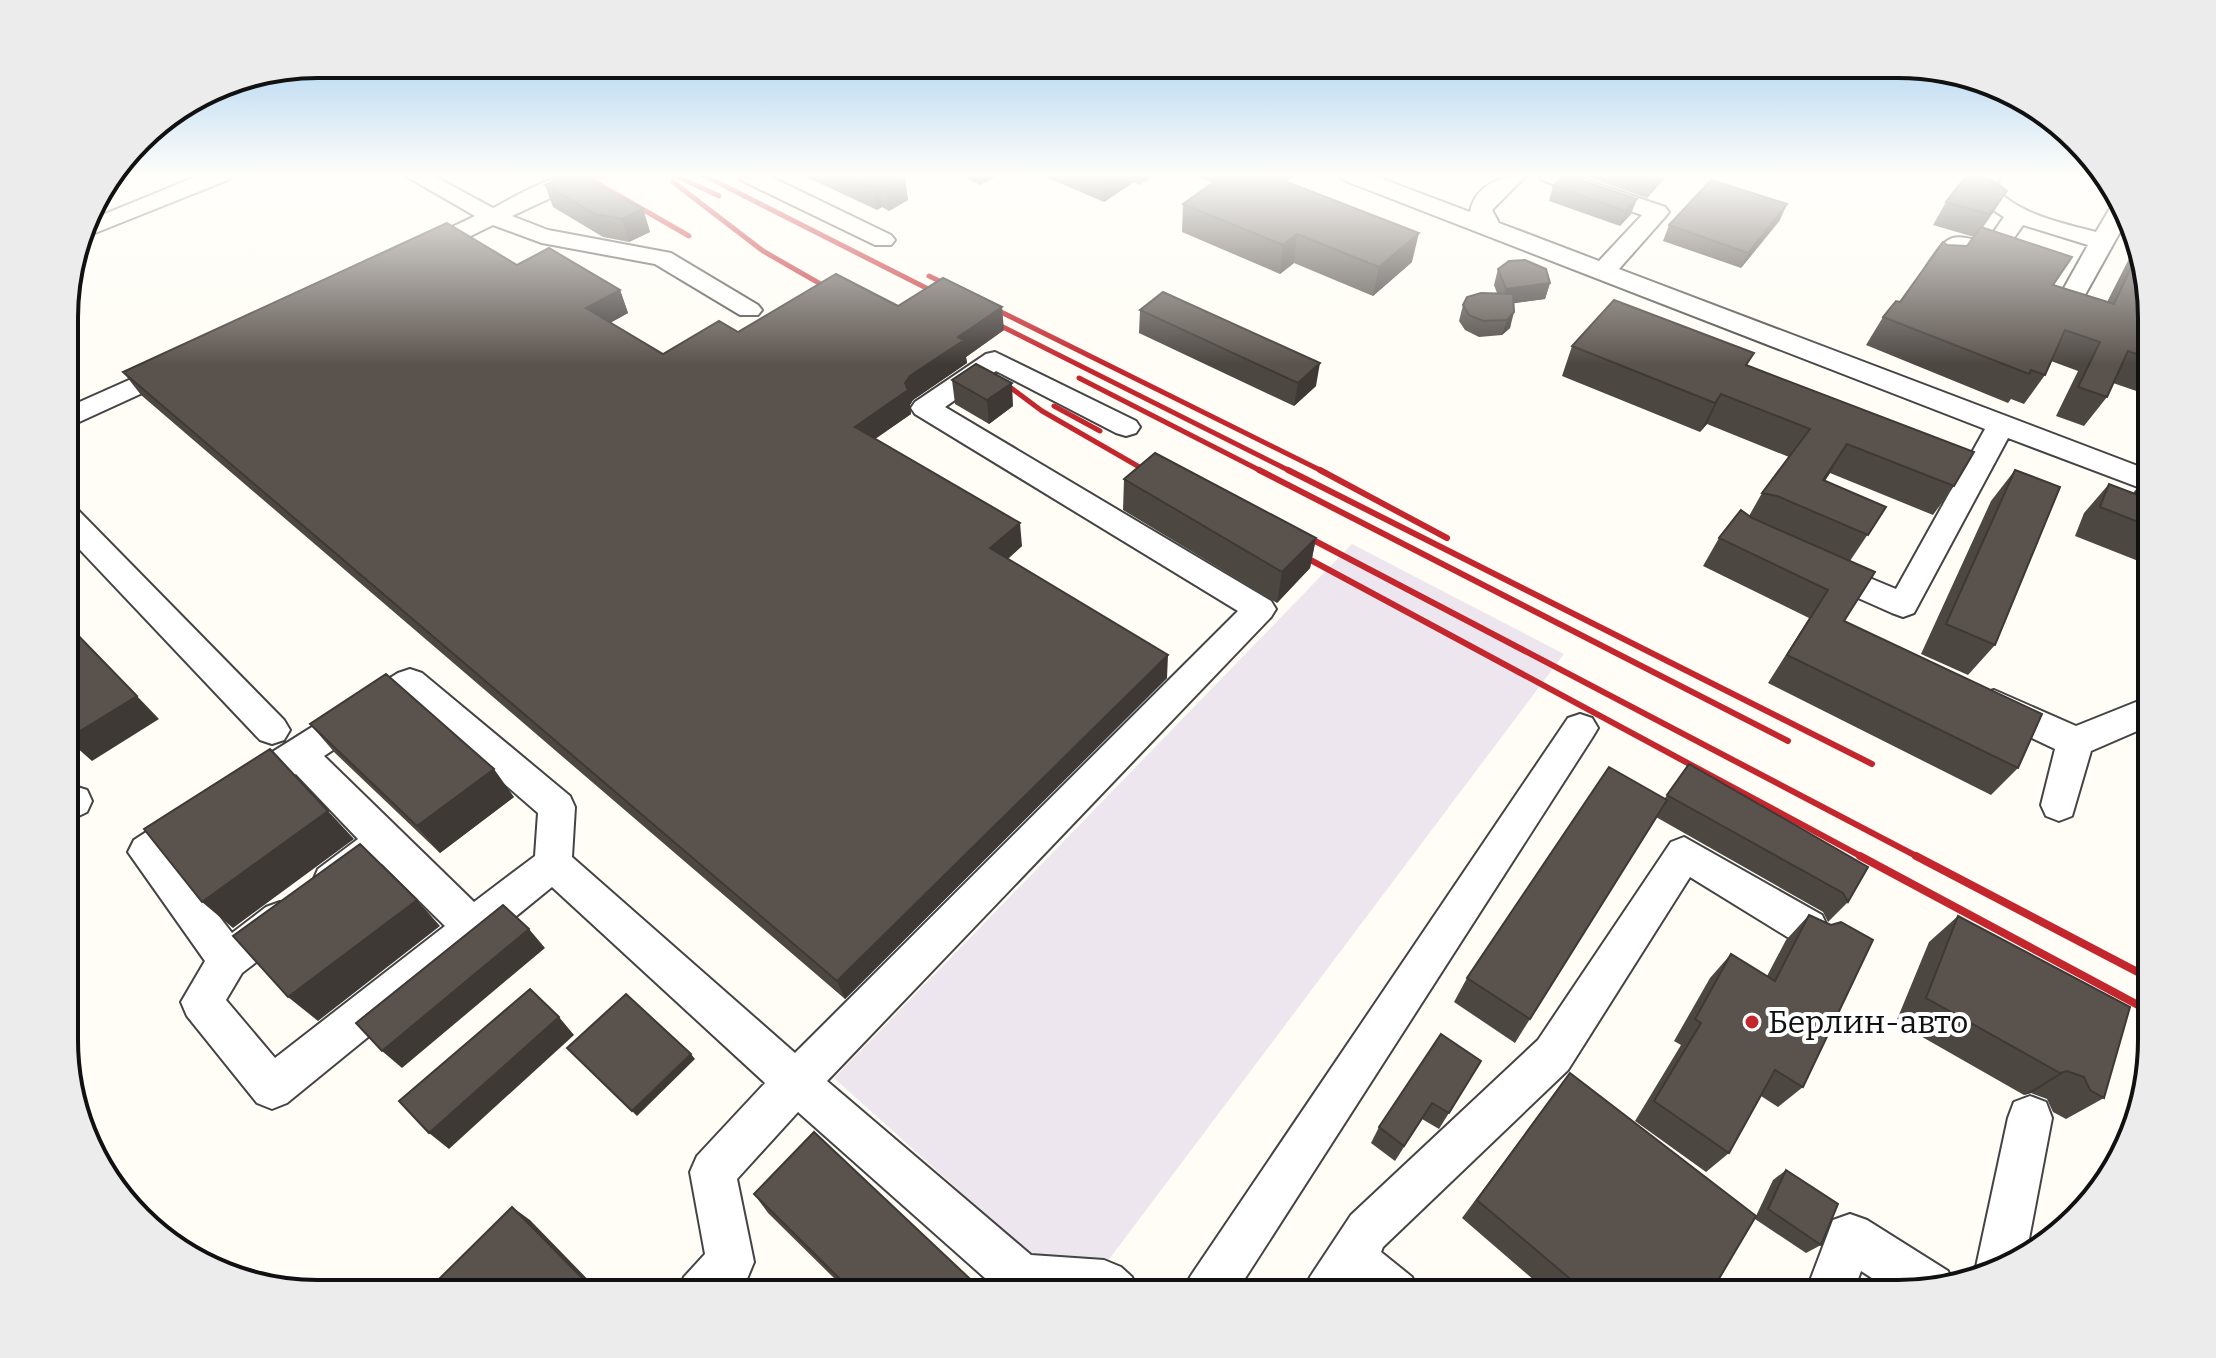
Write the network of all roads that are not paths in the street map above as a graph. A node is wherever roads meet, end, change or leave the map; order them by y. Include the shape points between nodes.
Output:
1 (448, 238) edge
2 (555, 238) edge
3 (880, 238) edge
4 (1518, 238) edge
5 (1633, 238) edge
6 (2001, 238) edge
7 (2091, 238) edge
8 (2104, 238) edge
9 (883, 240) dead end
10 (2102, 242) junction
11 (393, 264) edge
12 (1939, 266) edge
13 (1603, 272) junction
14 (2067, 306) edge
15 (749, 310) dead end
16 (194, 358) edge
17 (78, 413) edge
18 (2001, 425) junction
19 (1126, 427) dead end
20 (2137, 477) edge
21 (78, 528) edge
22 (1805, 561) edge
23 (1960, 688) edge
24 (2137, 716) edge
25 (1580, 728) dead end
26 (286, 742) junction
27 (2075, 742) junction
28 (2059, 805) dead end
29 (384, 841) junction
30 (553, 864) junction
31 (473, 927) junction
32 (1808, 928) edge
33 (228, 960) junction
34 (796, 1082) junction
35 (2030, 1118) dead end
36 (2002, 1256) edge
37 (1338, 1275) edge
38 (1217, 1279) edge
39 (1835, 1279) edge
40 (1916, 1279) edge
41 (714, 1280) edge
42 (1042, 1280) edge

1 - 11 lane
2 - 15 lane via 662,258
3 - 9 lane
4 - 13 lane
5 - 13 lane
6 - 12 lane via 1991,253 1957,242
7 - 10 lane
8 - 10 lane
10 - 14 lane
13 - 18 lane
16 - 17 lane
18 - 20 lane
18 - 22 lane via 1903,605
19 - 34 lane via 995,360 925,408 1260,609
21 - 26 lane
23 - 27 lane
24 - 27 lane
25 - 38 lane
26 - 29 lane
26 - 30 lane via 410,682 557,807
26 - 33 lane via 147,852
27 - 28 lane
29 - 31 lane
29 - 33 lane
30 - 31 lane
30 - 34 lane
31 - 33 lane via 272,1088 202,1002
32 - 37 lane via 1684,854 1553,1055 1367,1231
34 - 41 lane via 713,1172 730,1262
34 - 42 lane via 1021,1278
35 - 36 lane
39 - 40 lane via 1850,1237

